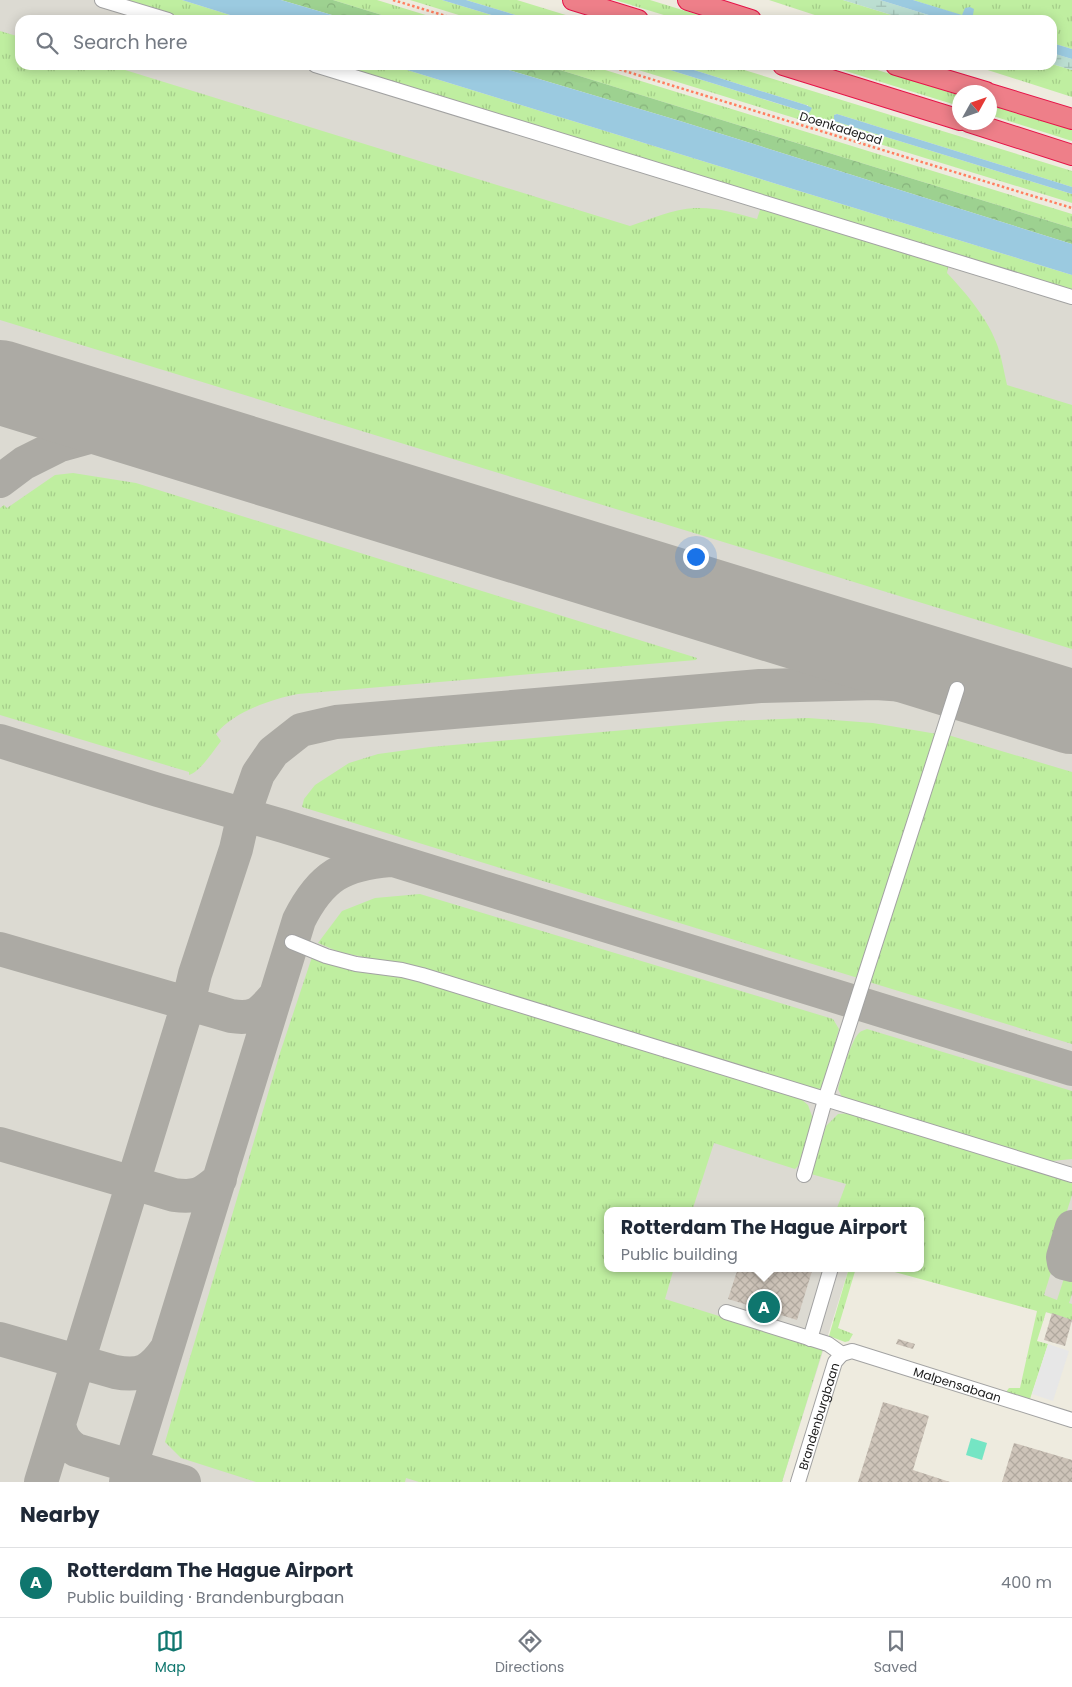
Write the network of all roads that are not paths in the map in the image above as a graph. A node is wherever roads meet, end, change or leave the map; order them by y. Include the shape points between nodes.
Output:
1 (102, 0) edge
2 (573, 0) edge
3 (688, 0) edge
4 (152, 15) edge
5 (622, 15) edge
6 (735, 15) edge
7 (331, 70) edge
8 (799, 70) edge
9 (913, 70) edge
10 (963, 85) edge
11 (997, 96) edge
12 (952, 118) edge
13 (1072, 119) edge
14 (993, 130) edge
15 (1072, 155) edge
16 (1072, 297) edge
17 (957, 689) dead end
18 (292, 942) dead end
19 (825, 1100) junction
20 (804, 1175) dead end
21 (1072, 1175) edge
22 (830, 1272) edge
23 (726, 1312) dead end
24 (810, 1339) junction
25 (842, 1354) junction
26 (1072, 1420) edge
27 (798, 1482) edge

1 - 4 street
2 - 5 highway
3 - 6 highway
7 - 16 street
8 - 12 highway
9 - 10 highway
11 - 13 highway
14 - 15 highway
17 - 19 street
18 - 19 street via 356,964 402,970
19 - 20 street
19 - 21 street
22 - 24 street
23 - 24 street
24 - 25 street via 828,1344
25 - 26 street, Malpensabaan via 852,1352
25 - 27 street, Brandenburgbaan via 835,1362

